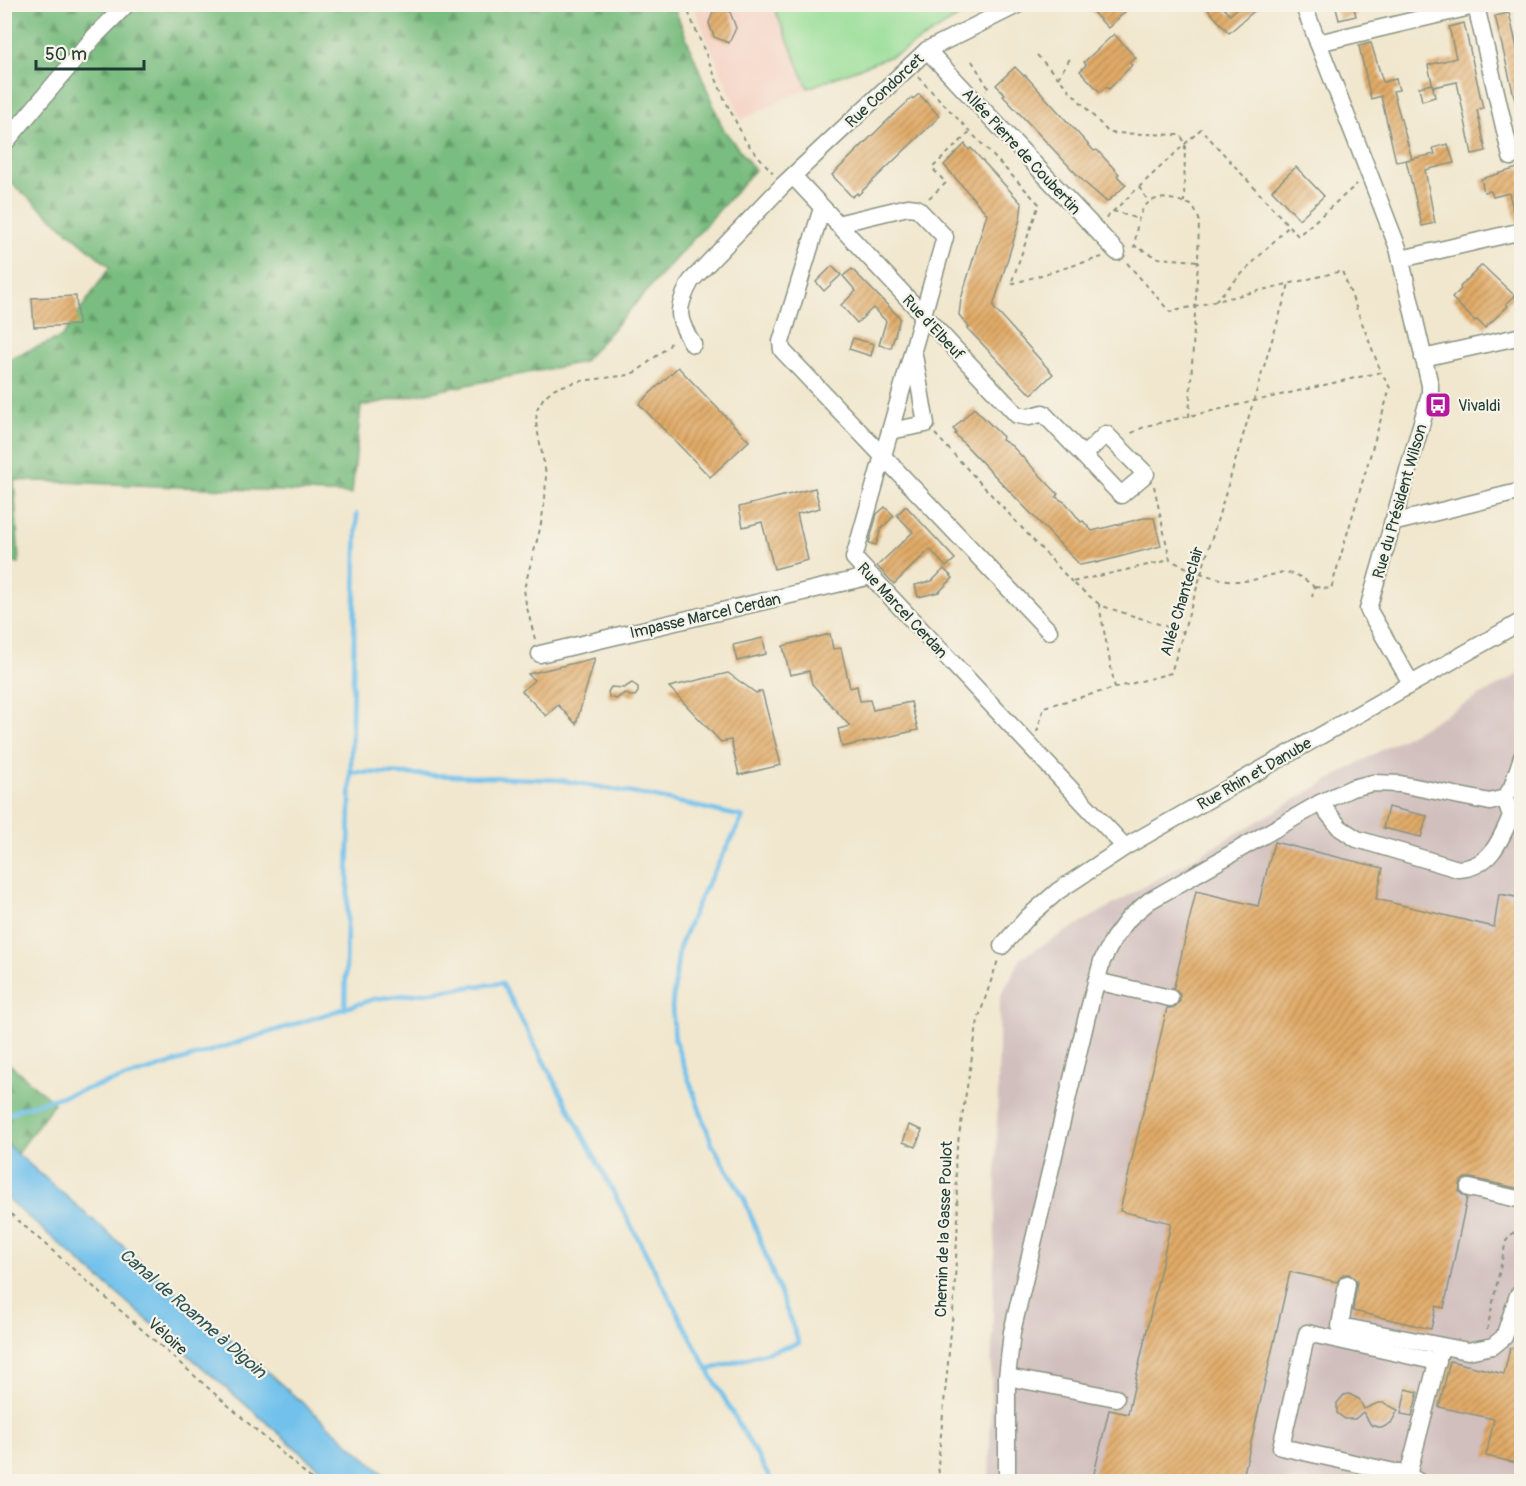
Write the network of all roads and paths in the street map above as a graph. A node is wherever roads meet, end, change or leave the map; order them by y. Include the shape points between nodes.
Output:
1 (128, 4) edge
2 (685, 4) edge
3 (1019, 4) edge
4 (1303, 4) edge
5 (1479, 5) edge
6 (1318, 43) junction
7 (927, 50) junction
8 (1037, 55) dead end
9 (1071, 57) dead end
10 (972, 61) dead end
11 (909, 67) junction
12 (1058, 78) junction
13 (975, 101) junction
14 (970, 132) junction
15 (4, 144) edge
16 (1185, 144) junction
17 (1511, 157) dead end
18 (1370, 172) junction
19 (788, 180) junction
20 (1139, 187) junction
21 (1184, 202) junction
22 (1150, 203) junction
23 (822, 208) junction
24 (917, 208) junction
25 (1113, 211) junction
26 (1138, 219) junction
27 (837, 224) junction
28 (1289, 226) junction
29 (1095, 228) junction
30 (1521, 231) edge
31 (1135, 246) dead end
32 (1117, 252) junction
33 (1146, 253) dead end
34 (1401, 259) junction
35 (1198, 261) junction
36 (1289, 284) junction
37 (1214, 302) junction
38 (1196, 306) junction
39 (923, 315) junction
40 (682, 327) junction
41 (1521, 336) edge
42 (693, 344) dead end
43 (913, 350) junction
44 (1423, 358) junction
45 (1381, 372) junction
46 (1254, 402) junction
47 (1189, 417) junction
48 (926, 424) junction
49 (890, 431) junction
50 (1116, 444) junction
51 (1084, 455) junction
52 (883, 456) junction
53 (1146, 474) junction
54 (1521, 491) edge
55 (1392, 524) junction
56 (1170, 560) junction
57 (1202, 575) junction
58 (871, 576) junction
59 (1072, 582) junction
60 (1314, 587) junction
61 (1312, 598) dead end
62 (1099, 605) junction
63 (1521, 621) edge
64 (1049, 631) dead end
65 (1184, 632) junction
66 (540, 654) joint
67 (1411, 683) junction
68 (1115, 688) junction
69 (1032, 749) junction
70 (1521, 758) edge
71 (1505, 798) junction
72 (1320, 803) junction
73 (1125, 847) junction
74 (1002, 946) joint
75 (1096, 981) junction
76 (1170, 998) dead end
77 (1469, 1188) dead end
78 (1521, 1200) edge
79 (4, 1208) edge
80 (1521, 1229) edge
81 (1347, 1284) dead end
82 (1518, 1295) dead end
83 (1484, 1348) junction
84 (1440, 1354) junction
85 (1007, 1377) junction
86 (1116, 1398) dead end
87 (1414, 1478) edge
88 (315, 1482) edge
89 (940, 1482) edge
90 (1007, 1482) edge

1 - 15 street via 94,37
2 - 19 path via 746,142
3 - 7 street, Rue Condorcet
4 - 6 street, Rue du Président Wilson
5 - 6 street
5 - 17 street
6 - 18 street, Rue du Président Wilson
7 - 11 street, Rue Condorcet
7 - 13 street, Allée Pierre de Coubertin
8 - 12 path
9 - 12 path
10 - 13 path via 989,89
11 - 14 path
11 - 19 street, Rue Condorcet
12 - 16 path via 1109,133 1181,135
13 - 29 street, Allée Pierre de Coubertin
14 - 24 path via 932,168 946,183
14 - 32 path via 1039,204 1011,285
16 - 20 path
16 - 21 path
16 - 28 path via 1201,129
18 - 28 path via 1299,236
18 - 34 street, Rue du Président Wilson
19 - 23 street, Rue d'Elbeuf
19 - 40 street, Rue Condorcet via 691,281 682,298
20 - 22 path
20 - 25 path
21 - 22 path via 1155,199
21 - 35 path via 1194,206 1199,219
22 - 26 path via 1141,209
23 - 27 street, Rue d'Elbeuf
23 - 52 street via 781,342 782,350
24 - 27 street
24 - 39 street, Rue Marcel Cerdan via 945,237
25 - 26 path
25 - 29 path
26 - 31 path
27 - 39 street, Rue d'Elbeuf
28 - 37 path
29 - 32 street, Allée Pierre de Coubertin
30 - 34 street
32 - 38 path via 1170,312
33 - 35 path via 1158,258
34 - 44 street, Rue du Président Wilson
35 - 38 path
36 - 37 path
36 - 45 path via 1342,271
36 - 46 path, Allée Chanteclair
37 - 38 path
38 - 47 path
39 - 43 street, Rue Marcel Cerdan
39 - 51 street, Rue d'Elbeuf via 1017,415 1043,413
40 - 42 street
40 - 66 path via 669,346 639,370 555,388 537,409 546,474 545,500 524,589
41 - 44 street
43 - 48 street
43 - 49 street, Rue Marcel Cerdan
44 - 55 street, Rue du Président Wilson via 1430,394
45 - 46 path
45 - 60 path via 1390,388 1331,589
46 - 47 path
46 - 57 path, Allée Chanteclair
47 - 50 path via 1146,426
48 - 49 street
48 - 59 path
49 - 52 street, Rue Marcel Cerdan
50 - 51 street via 1106,434
50 - 53 street
51 - 53 street via 1121,495
52 - 58 street, Rue Marcel Cerdan via 854,558
52 - 64 street
53 - 56 path via 1153,482
54 - 55 street
55 - 67 street, Rue du Président Wilson via 1368,609
56 - 57 path
56 - 59 path
57 - 60 path via 1238,581 1291,572
57 - 65 path, Allée Chanteclair
58 - 66 street, Impasse Marcel Cerdan
58 - 69 street, Rue Marcel Cerdan
59 - 62 path
60 - 61 path
62 - 65 path
62 - 68 path
63 - 67 street, Rue Rhin et Danube
65 - 68 path, Allée Chanteclair via 1171,673
67 - 73 street, Rue Rhin et Danube
68 - 69 path, Allée Chanteclair via 1044,707
69 - 73 street, Rue Marcel Cerdan
70 - 71 street
71 - 72 street via 1490,802 1400,784 1373,783
71 - 72 street via 1511,816 1499,843 1484,862 1469,869 1357,839 1340,828
72 - 75 street via 1149,901 1114,938
73 - 74 street, Rue Rhin et Danube via 1058,891
74 - 89 path, Chemin de la Gasse Poulot via 978,1020 955,1160 958,1217 938,1465
75 - 76 street
75 - 85 street via 1012,1332
77 - 78 street
79 - 88 path, Véloire
80 - 83 path via 1506,1241
81 - 84 street via 1340,1326
82 - 83 street via 1504,1337
83 - 84 street
84 - 87 street
84 - 87 street via 1307,1333 1281,1447
85 - 86 street
85 - 90 street

